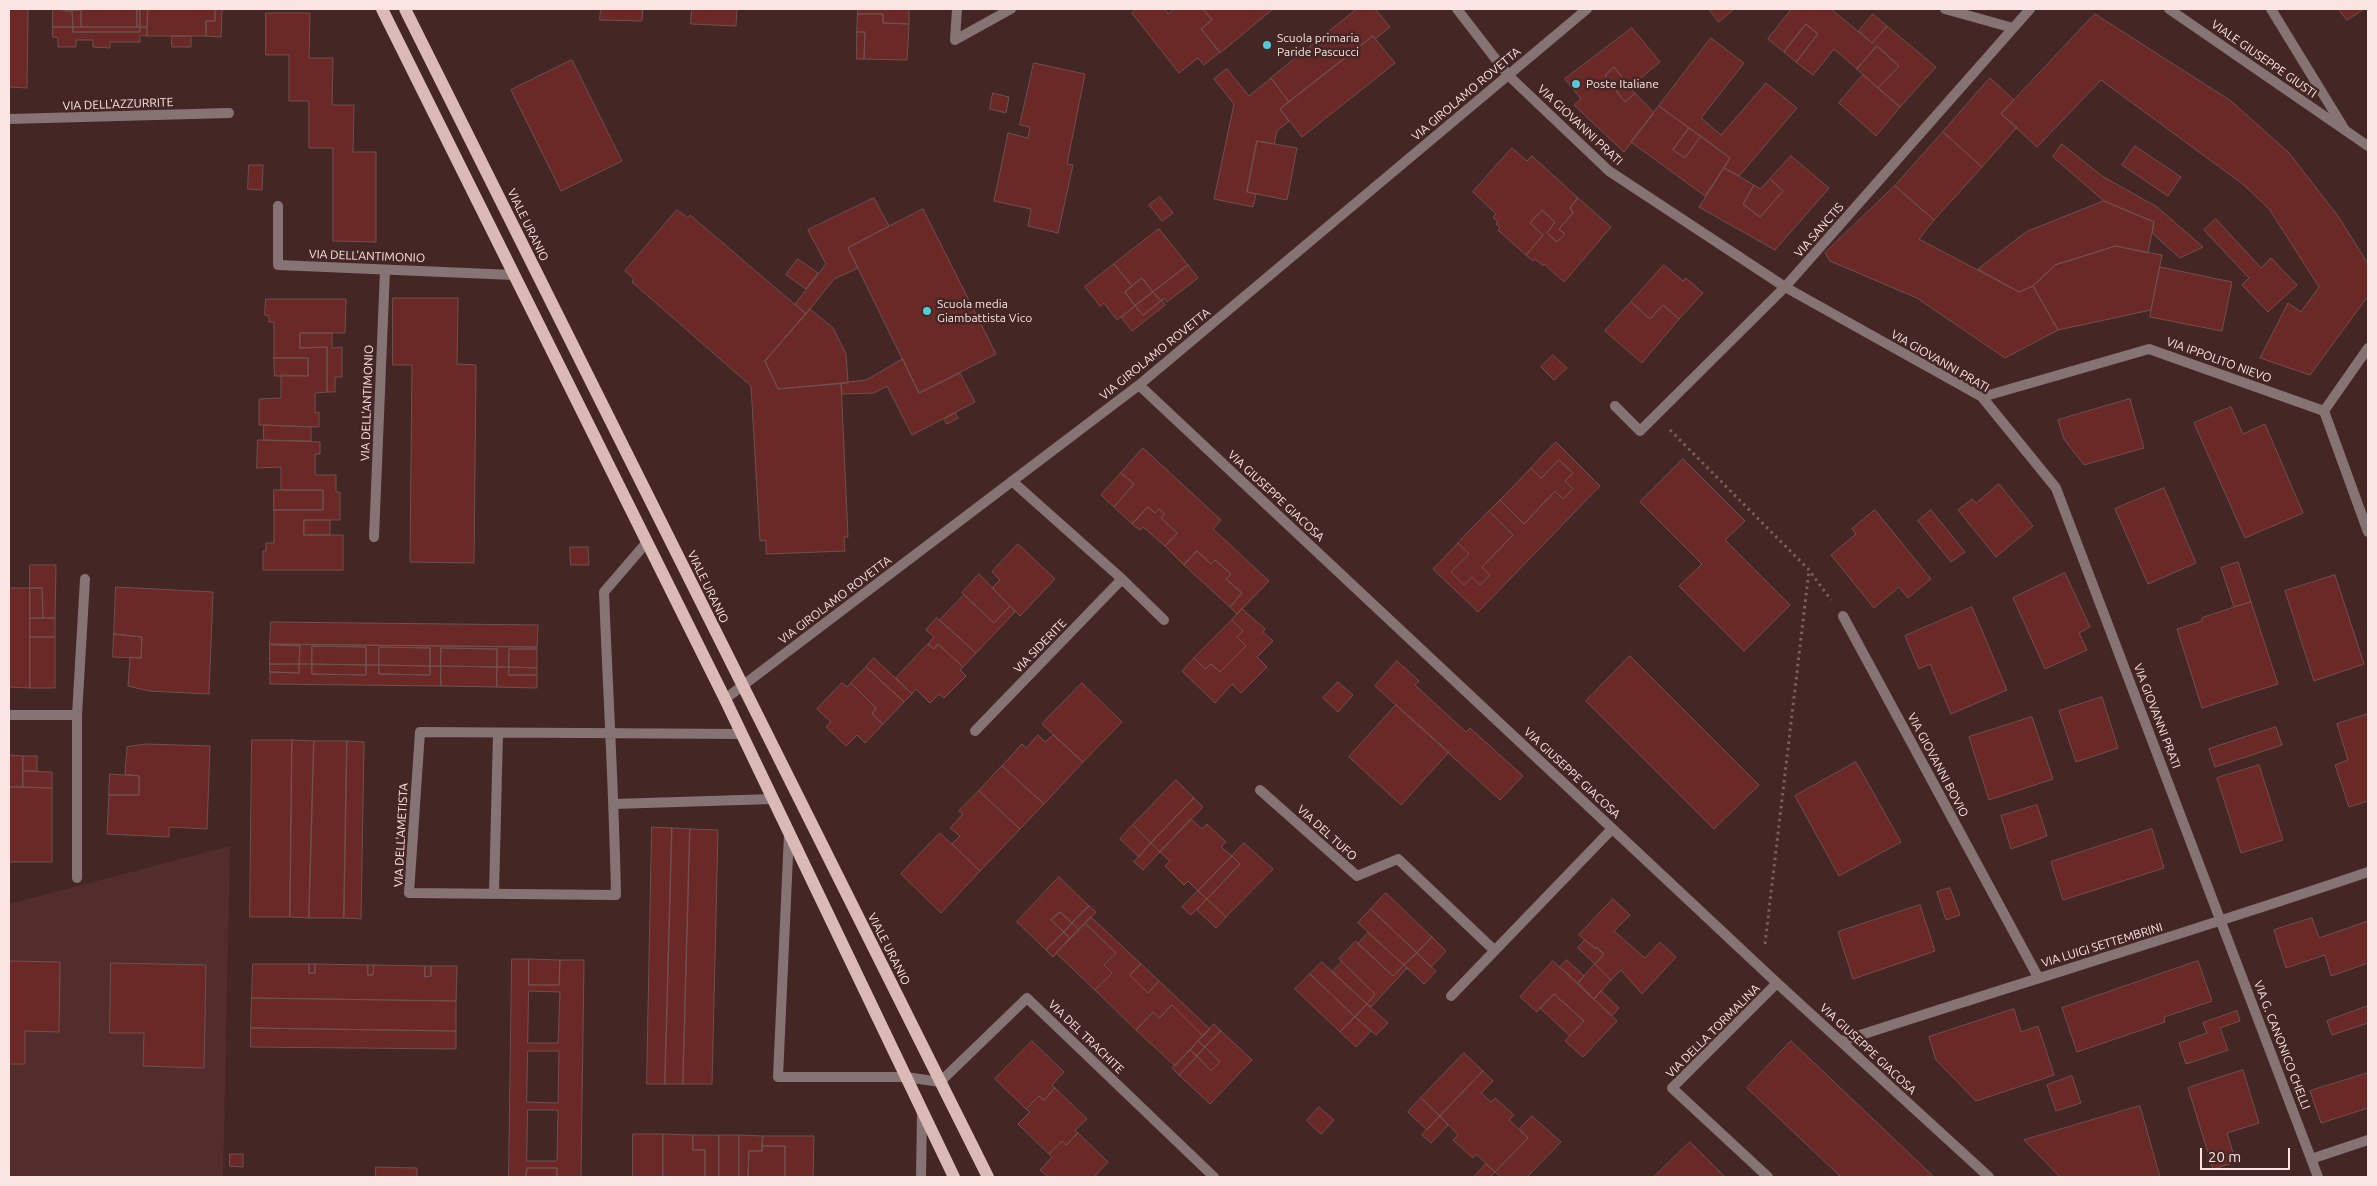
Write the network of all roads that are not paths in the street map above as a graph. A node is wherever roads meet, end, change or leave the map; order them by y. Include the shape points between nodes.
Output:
1 (382, 9) edge
2 (405, 9) edge
3 (957, 9) edge
4 (1010, 9) edge
5 (1457, 9) edge
6 (1587, 9) edge
7 (1944, 9) edge
8 (2030, 9) edge
9 (2169, 9) edge
10 (2271, 9) edge
11 (2013, 28) junction
12 (1508, 75) junction
13 (229, 113) dead end
14 (9, 119) edge
15 (2345, 130) junction
16 (2368, 146) edge
17 (278, 206) dead end
18 (385, 270) junction
19 (514, 275) junction
20 (1785, 287) junction
21 (2368, 348) edge
22 (1139, 385) junction
23 (1982, 397) junction
24 (1615, 406) dead end
25 (2324, 411) junction
26 (1012, 481) junction
27 (2368, 532) edge
28 (374, 537) dead end
29 (647, 542) junction
30 (85, 579) dead end
31 (1122, 579) junction
32 (1843, 616) road end
33 (1164, 620) dead end
34 (742, 686) junction
35 (725, 699) junction
36 (77, 714) junction
37 (9, 715) edge
38 (975, 731) dead end
39 (498, 733) junction
40 (610, 734) junction
41 (742, 734) junction
42 (1260, 790) dead end
43 (773, 799) junction
44 (614, 804) junction
45 (1612, 828) junction
46 (789, 834) junction
47 (2368, 872) edge
48 (77, 878) dead end
49 (494, 894) junction
50 (2222, 922) junction
51 (1494, 950) junction
52 (2038, 977) junction
53 (1778, 983) junction
54 (1450, 996) dead end
55 (1842, 1041) junction
56 (906, 1077) junction
57 (940, 1082) junction
58 (922, 1110) junction
59 (2368, 1140) edge
60 (2311, 1159) junction
61 (921, 1177) edge
62 (954, 1177) edge
63 (988, 1177) edge
64 (1214, 1177) edge
65 (1768, 1177) edge
66 (1989, 1177) edge
67 (2318, 1177) edge

1 - 19 main road
2 - 34 main road, VIALE URANIO
3 - 4 street via 955,40
5 - 12 street, VIA GIOVANNI PRATI
6 - 12 street, VIA GIROLAMO ROVETTA
7 - 11 street
8 - 11 street, VIA SANCTIS
9 - 15 street, VIALE GIUSEPPE GIUSTI
10 - 15 street, VIALE GIUSEPPE GIUSTI
11 - 20 street, VIA SANCTIS
12 - 20 street, VIA GIOVANNI PRATI via 1609,171
12 - 22 street, VIA GIROLAMO ROVETTA
13 - 14 street, VIA DELL'AZZURRITE
15 - 16 street, VIALE GIUSEPPE GIUSTI
17 - 18 street, VIA DELL'ANTIMONIO via 278,265
18 - 19 street, VIA DELL'ANTIMONIO
18 - 28 street, VIA DELL'ANTIMONIO
19 - 29 main road
20 - 23 street, VIA GIOVANNI PRATI
20 - 24 street, VIA SANCTIS via 1640,431
21 - 25 street
22 - 26 street, VIA GIROLAMO ROVETTA
22 - 45 street, VIA GIUSEPPE GIACOSA
23 - 25 street, VIA IPPOLITO NIEVO via 2149,349
23 - 50 street, VIA GIOVANNI PRATI via 2056,488
25 - 27 street
26 - 31 street
26 - 34 street, VIA GIROLAMO ROVETTA
29 - 35 main road
29 - 40 street via 604,592
30 - 36 street
31 - 33 street
31 - 38 street, VIA SIDERITE
32 - 52 street, VIA GIOVANNI BOVIO
34 - 35 street, VIA GIROLAMO ROVETTA
34 - 57 main road, VIALE URANIO
35 - 41 main road
36 - 37 street
36 - 48 street
39 - 40 street, VIA DELL'AMETISTA
39 - 49 street
39 - 49 street, VIA DELL'AMETISTA via 420,732 408,893
40 - 41 street, VIA DELL'AMETISTA
40 - 44 street, VIA DELL'AMETISTA
41 - 43 main road
42 - 51 street, VIA DEL TUFO via 1357,876 1398,859
43 - 44 street
43 - 46 main road
44 - 49 street, VIA DELL'AMETISTA via 616,895
45 - 51 street
45 - 53 street, VIA GIUSEPPE GIACOSA
46 - 56 main road
46 - 56 street via 778,1077
47 - 50 street, VIA LUIGI SETTEMBRINI
50 - 52 street, VIA LUIGI SETTEMBRINI
50 - 60 street, VIA G. CANONICO CHELLI
51 - 54 street
52 - 55 street, VIA LUIGI SETTEMBRINI
53 - 55 street, VIA GIUSEPPE GIACOSA
53 - 65 street, VIA DELLA TORMALINA via 1672,1088
55 - 66 street, VIA GIUSEPPE GIACOSA
56 - 57 street
56 - 58 main road
57 - 63 main road, VIALE URANIO
57 - 64 street, VIA DEL TRACHITE via 1027,998
58 - 61 street
58 - 62 main road
59 - 60 street
60 - 67 street, VIA G. CANONICO CHELLI

